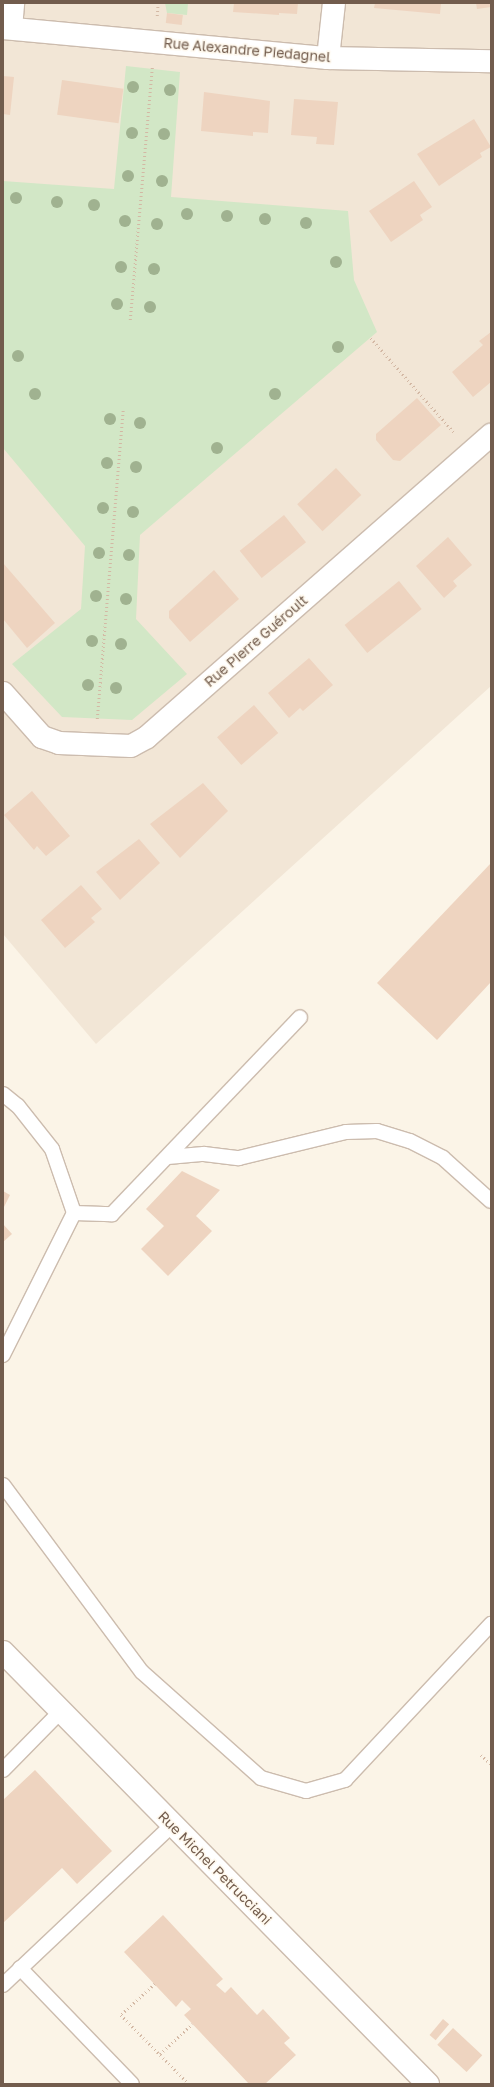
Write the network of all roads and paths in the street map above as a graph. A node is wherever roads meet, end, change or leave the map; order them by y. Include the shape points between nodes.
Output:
1 (13, 3) edge
2 (158, 3) edge
3 (334, 3) edge
4 (7, 28) edge
5 (154, 42) junction
6 (328, 58) junction
7 (491, 61) edge
8 (130, 320) dead end
9 (371, 338) dead end
10 (123, 409) dead end
11 (491, 435) edge
12 (471, 452) junction
13 (3, 693) edge
14 (94, 745) junction
15 (300, 1017) dead end
16 (3, 1094) edge
17 (168, 1157) junction
18 (491, 1201) edge
19 (74, 1213) junction
20 (3, 1355) edge
21 (3, 1486) edge
22 (491, 1624) edge
23 (3, 1652) edge
24 (62, 1710) junction
25 (480, 1755) dead end
26 (491, 1764) edge
27 (3, 1770) edge
28 (172, 1825) junction
29 (20, 1968) junction
30 (155, 1984) dead end
31 (3, 1985) edge
32 (192, 2024) dead end
33 (160, 2054) junction
34 (132, 2084) edge
35 (189, 2084) edge
36 (428, 2084) edge

1 - 4 street
2 - 5 path
3 - 6 street
4 - 5 street, Rue Alexandre Piedagnel
5 - 6 street, Rue Alexandre Piedagnel
5 - 8 path
6 - 7 street, Rue Alexandre Piedagnel
9 - 12 path
10 - 14 path
11 - 12 street, Rue Pierre Guéroult
12 - 14 street, Rue Pierre Guéroult via 147,737 131,746
13 - 14 street, Rue Pierre Guéroult via 42,737 59,743
15 - 17 lane
16 - 19 lane via 18,1106 52,1149
17 - 18 lane via 204,1154 239,1158 346,1132 376,1131 410,1141 443,1158
17 - 19 lane via 112,1214
19 - 20 lane
21 - 22 lane via 142,1672 261,1778 306,1791 345,1780
23 - 24 street, Rue Michel Petrucciani
24 - 27 lane
24 - 28 street, Rue Michel Petrucciani
25 - 26 path
28 - 29 lane
28 - 36 street, Rue Michel Petrucciani
29 - 31 lane
29 - 34 lane
30 - 33 path via 121,2015
32 - 33 path
33 - 35 path

